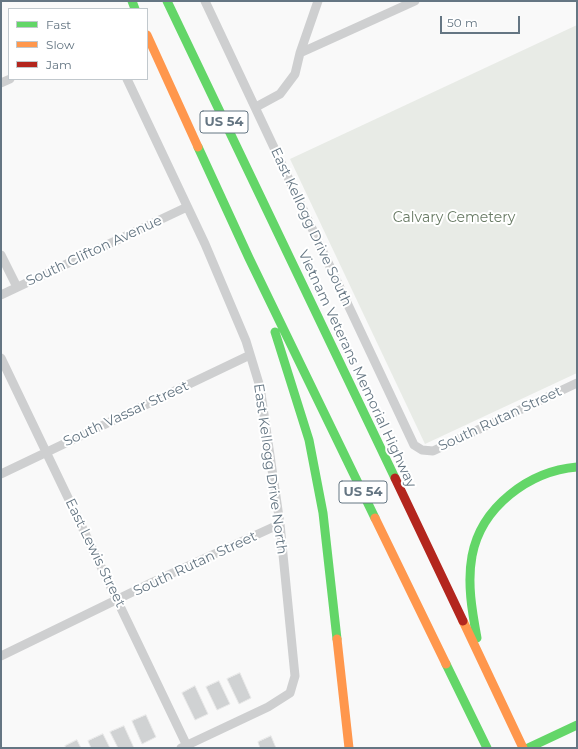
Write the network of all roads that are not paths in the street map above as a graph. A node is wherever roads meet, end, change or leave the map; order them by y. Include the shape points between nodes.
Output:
1 (167, 1) edge
2 (205, 1) edge
3 (318, 1) edge
4 (415, 1) edge
5 (148, 37) edge
6 (300, 53) junction
7 (127, 80) edge
8 (256, 107) junction
9 (187, 207) junction
10 (1, 255) edge
11 (249, 258) junction
12 (17, 287) junction
13 (1, 295) edge
14 (250, 355) junction
15 (1, 358) edge
16 (577, 383) edge
17 (422, 450) joint
18 (46, 452) junction
19 (577, 467) edge
20 (1, 474) edge
21 (280, 524) junction
22 (117, 600) junction
23 (1, 656) edge
24 (482, 659) junction
25 (577, 724) edge
26 (185, 747) edge
27 (348, 748) edge
28 (487, 748) edge
29 (523, 748) edge
30 (528, 748) edge

1 - 24 main road, Vietnam Veterans Memorial Highway / US 54 via 452,601
2 - 8 street, East Kellogg Drive South
3 - 6 street
4 - 6 street
5 - 11 main road, US 54
6 - 8 street via 295,74 280,94
7 - 9 street, East Kellogg Drive North
8 - 17 street, East Kellogg Drive South via 414,445
9 - 12 street, South Clifton Avenue
9 - 14 street, East Kellogg Drive North via 205,244
10 - 12 street
11 - 27 main road via 309,440 323,513
11 - 28 main road, US 54
12 - 13 street, South Clifton Avenue
14 - 18 street, South Vassar Street
14 - 21 street, East Kellogg Drive North via 260,387
15 - 18 street, East Lewis Street
16 - 17 street, South Rutan Street via 433,451
18 - 20 street, South Vassar Street
18 - 22 street, East Lewis Street
19 - 24 main road via 539,476 516,490 493,511 477,537 472,555 469,594
21 - 22 street, South Rutan Street
21 - 26 street, East Kellogg Drive North via 295,676 290,693 268,707
22 - 23 street, South Rutan Street
22 - 26 street, East Lewis Street
24 - 29 main road, Vietnam Veterans Memorial Highway / US 54
25 - 30 main road

